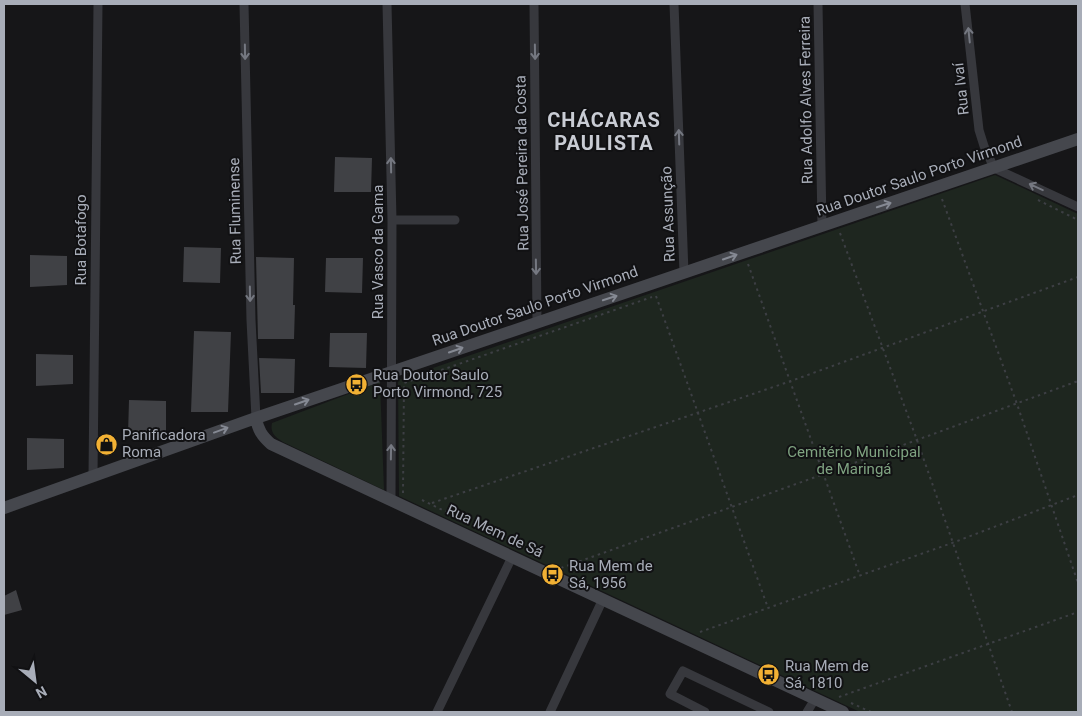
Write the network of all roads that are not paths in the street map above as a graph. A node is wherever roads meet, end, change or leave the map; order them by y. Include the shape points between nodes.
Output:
1 (98, 4) edge
2 (244, 4) edge
3 (387, 4) edge
4 (534, 4) edge
5 (674, 4) edge
6 (818, 4) edge
7 (966, 4) edge
8 (1078, 139) edge
9 (994, 168) junction
10 (1078, 207) edge
11 (392, 220) junction
12 (455, 220) dead end
13 (822, 225) junction
14 (684, 273) junction
15 (537, 322) junction
16 (392, 372) junction
17 (256, 418) junction
18 (93, 476) junction
19 (391, 501) junction
20 (4, 508) edge
21 (512, 557) junction
22 (603, 599) junction
23 (815, 699) junction
24 (437, 712) edge
25 (550, 712) edge
26 (705, 712) edge
27 (769, 712) edge
28 (807, 712) edge
29 (843, 712) edge

1 - 18 street, Rua Botafogo
2 -> 17 street, Rua Fluminense
11 -> 3 street, Rua Vasco da Gama
4 -> 15 street, Rua José Pereira da Costa
14 -> 5 street, Rua Assunção
6 - 13 street, Rua Adolfo Alves Ferreira
9 -> 7 street, Rua Ivaí via 979,130
8 - 9 street, Rua Doutor Saulo Porto Virmond
10 -> 9 street
13 -> 9 street, Rua Doutor Saulo Porto Virmond
11 - 12 street
11 - 16 street, Rua Vasco da Gama
14 -> 13 street, Rua Doutor Saulo Porto Virmond
15 -> 14 street, Rua Doutor Saulo Porto Virmond
16 -> 15 street, Rua Doutor Saulo Porto Virmond
17 -> 16 street, Rua Doutor Saulo Porto Virmond
19 -> 16 street, Rua Vasco da Gama
18 -> 17 street, Rua Doutor Saulo Porto Virmond
17 - 19 street, Rua Mem de Sá via 258,430 271,444
18 - 20 street, Rua Doutor Saulo Porto Virmond
19 - 21 street, Rua Mem de Sá
21 - 22 street, Rua Mem de Sá
21 - 24 street
22 - 23 street, Rua Mem de Sá
22 - 25 street
23 - 28 street
23 - 29 street, Rua Mem de Sá
26 - 27 street via 670,694 683,671

